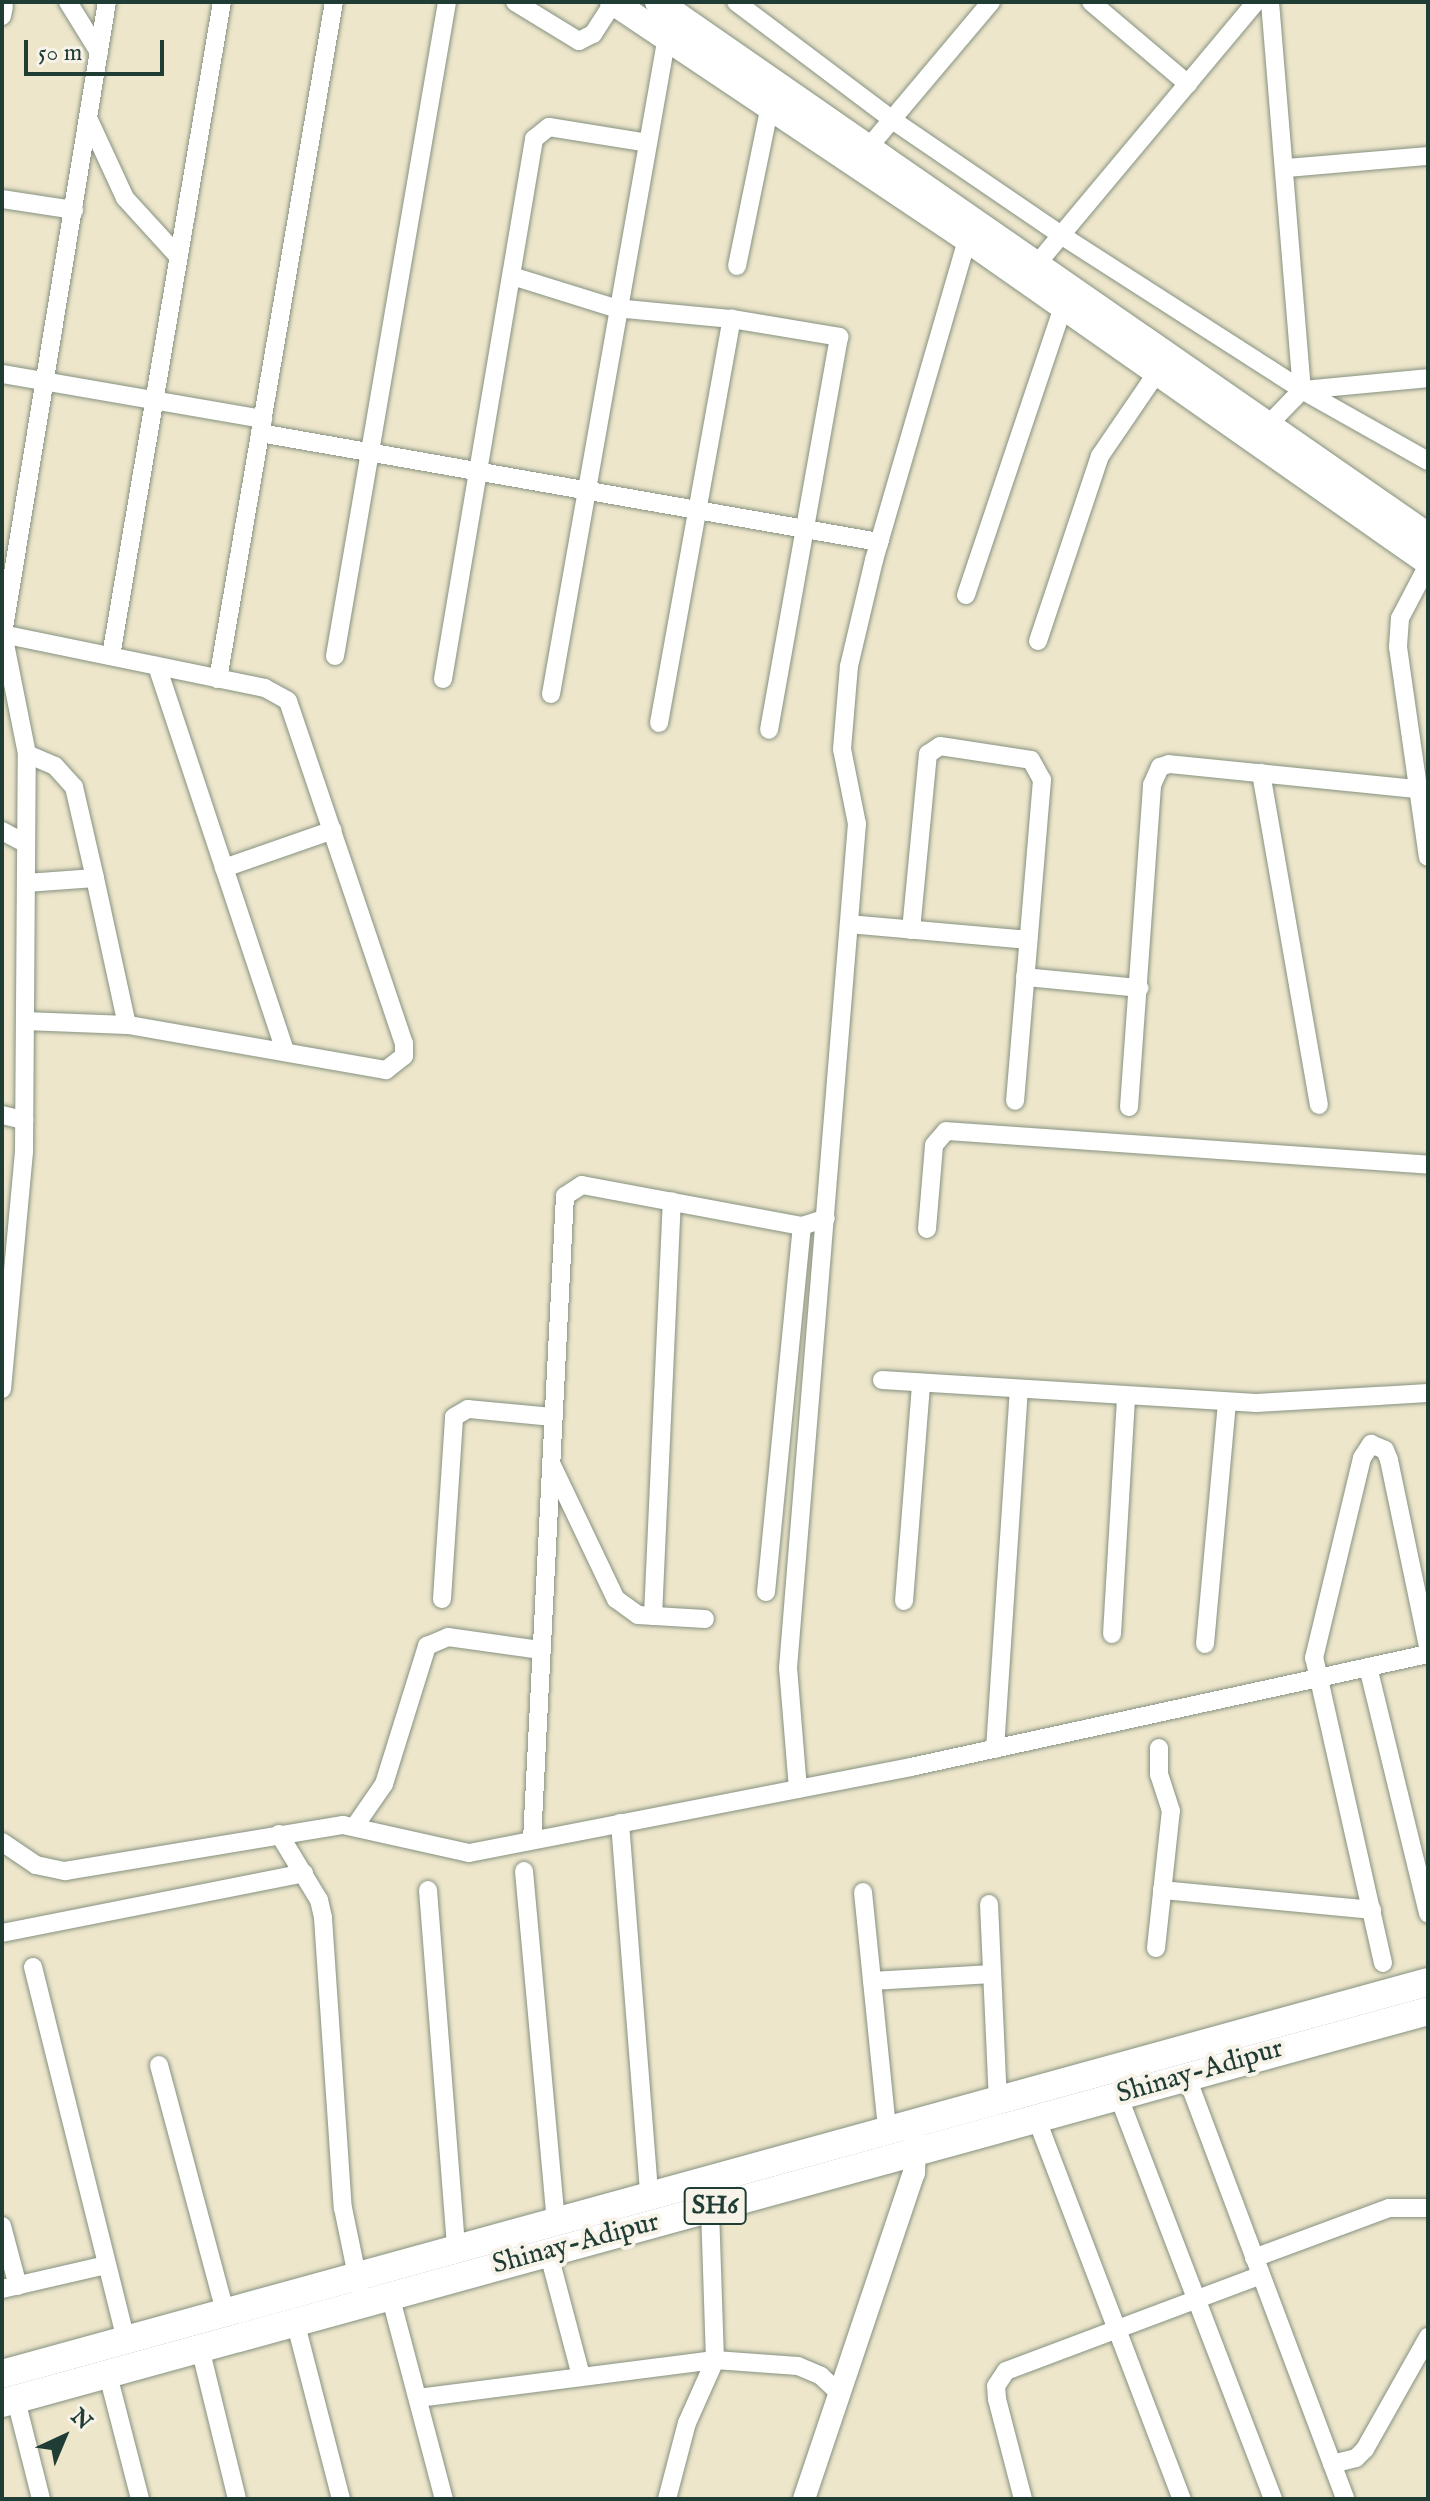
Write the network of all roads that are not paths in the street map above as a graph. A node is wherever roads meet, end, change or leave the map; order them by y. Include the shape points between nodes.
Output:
1 (68, 2) edge
2 (107, 2) edge
3 (222, 2) edge
4 (334, 2) edge
5 (447, 2) edge
6 (515, 2) edge
7 (614, 2) edge
8 (658, 2) edge
9 (736, 2) edge
10 (991, 2) edge
11 (1091, 2) edge
12 (1256, 2) edge
13 (1270, 2) edge
14 (667, 36) junction
15 (99, 52) junction
16 (1188, 84) junction
17 (770, 105) junction
18 (891, 119) junction
19 (89, 120) junction
20 (648, 143) junction
21 (868, 148) junction
22 (1428, 156) edge
23 (1287, 168) junction
24 (2, 199) edge
25 (74, 210) junction
26 (1064, 237) junction
27 (967, 239) junction
28 (178, 256) junction
29 (1036, 265) junction
30 (737, 266) dead end
31 (512, 276) junction
32 (615, 308) junction
33 (1062, 309) junction
34 (732, 319) junction
35 (2, 374) edge
36 (1156, 374) junction
37 (1428, 378) edge
38 (45, 381) junction
39 (1302, 390) junction
40 (154, 400) junction
41 (1268, 425) junction
42 (262, 426) junction
43 (370, 454) junction
44 (1428, 461) edge
45 (478, 473) junction
46 (586, 491) junction
47 (697, 511) junction
48 (805, 529) junction
49 (1428, 536) edge
50 (879, 542) junction
51 (1428, 563) edge
52 (966, 595) dead end
53 (3, 634) edge
54 (1038, 641) dead end
55 (111, 656) junction
56 (335, 656) dead end
57 (157, 666) junction
58 (218, 679) junction
59 (443, 679) dead end
60 (551, 694) dead end
61 (659, 723) dead end
62 (769, 730) dead end
63 (27, 754) junction
64 (1261, 773) junction
65 (1417, 789) junction
66 (333, 830) junction
67 (2, 831) edge
68 (1426, 832) edge
69 (26, 844) junction
70 (1428, 857) edge
71 (224, 868) junction
72 (95, 878) junction
73 (26, 883) junction
74 (849, 924) junction
75 (911, 930) junction
76 (1028, 940) junction
77 (1025, 977) junction
78 (1139, 988) junction
79 (25, 1021) junction
80 (127, 1025) junction
81 (285, 1050) junction
82 (1015, 1101) dead end
83 (1319, 1105) dead end
84 (1129, 1107) dead end
85 (2, 1115) edge
86 (24, 1120) junction
87 (1428, 1165) edge
88 (672, 1201) junction
89 (826, 1218) junction
90 (802, 1226) junction
91 (927, 1229) dead end
92 (5, 1321) edge
93 (882, 1380) dead end
94 (921, 1383) junction
95 (2, 1389) edge
96 (1019, 1391) junction
97 (1428, 1393) edge
98 (1126, 1397) junction
99 (1227, 1402) junction
100 (552, 1417) junction
101 (550, 1460) junction
102 (766, 1592) dead end
103 (442, 1599) dead end
104 (904, 1601) dead end
105 (653, 1616) junction
106 (705, 1619) dead end
107 (1112, 1634) dead end
108 (1205, 1644) dead end
109 (1428, 1646) edge
110 (541, 1650) junction
111 (1428, 1654) edge
112 (1368, 1667) junction
113 (1317, 1678) junction
114 (1159, 1748) dead end
115 (995, 1749) junction
116 (798, 1789) junction
117 (620, 1823) junction
118 (355, 1826) junction
119 (279, 1834) junction
120 (532, 1840) junction
121 (2, 1842) edge
122 (524, 1871) dead end
123 (304, 1873) junction
124 (428, 1890) dead end
125 (1162, 1890) junction
126 (863, 1892) dead end
127 (989, 1904) dead end
128 (1372, 1910) junction
129 (1428, 1914) edge
130 (2, 1933) edge
131 (1156, 1948) dead end
132 (1383, 1963) dead end
133 (33, 1967) dead end
134 (992, 1974) junction
135 (872, 1981) junction
136 (1428, 1982) edge
137 (1428, 2011) edge
138 (159, 2065) dead end
139 (1186, 2075) junction
140 (1118, 2095) junction
141 (998, 2100) junction
142 (1037, 2120) junction
143 (905, 2133) junction
144 (649, 2195) junction
145 (710, 2207) junction
146 (1428, 2208) edge
147 (556, 2220) junction
148 (2, 2226) edge
149 (456, 2248) junction
150 (548, 2251) junction
151 (106, 2265) junction
152 (1258, 2267) junction
153 (10, 2288) edge
154 (370, 2290) junction
155 (1196, 2299) junction
156 (225, 2312) junction
157 (295, 2321) junction
158 (1117, 2328) junction
159 (1428, 2337) edge
160 (126, 2340) junction
161 (200, 2348) junction
162 (715, 2360) junction
163 (2, 2374) edge
164 (108, 2375) junction
165 (581, 2376) junction
166 (840, 2394) junction
167 (418, 2398) junction
168 (9, 2402) edge
169 (1332, 2464) junction
170 (41, 2499) edge
171 (140, 2499) edge
172 (237, 2499) edge
173 (341, 2499) edge
174 (444, 2499) edge
175 (667, 2499) edge
176 (804, 2499) edge
177 (1023, 2499) edge
178 (1182, 2499) edge
179 (1273, 2499) edge
180 (1345, 2499) edge

1 - 15 street
2 - 15 street
3 - 28 street
4 - 42 street
5 - 43 street
6 - 7 street via 579,41 593,34
7 - 14 main road
8 - 21 main road
9 - 18 street
10 - 18 street
11 - 16 street
12 - 16 street
13 - 23 street
14 - 17 main road
14 - 20 street
15 - 19 street
16 - 26 street
17 - 27 main road
17 - 30 street
18 - 21 street
18 - 26 street
19 - 25 street
19 - 28 street via 125,198
20 - 31 street via 549,127 538,132
20 - 32 street
21 - 29 main road
22 - 23 street
23 - 39 street
24 - 25 street
25 - 38 street
26 - 29 street
26 - 39 street
27 - 33 main road
27 - 50 street
28 - 40 street
29 - 41 main road
31 - 32 street
31 - 45 street
32 - 34 street
32 - 46 street
33 - 36 main road
33 - 52 street
34 - 47 street
34 - 48 street via 839,337
35 - 38 street
36 - 51 main road
36 - 54 street via 1100,456
37 - 39 street
38 - 40 street
38 - 53 street
39 - 41 street
39 - 44 street
40 - 42 street
40 - 55 street
41 - 49 main road
42 - 43 street
42 - 58 street
43 - 45 street
43 - 56 street
45 - 46 street
45 - 59 street
46 - 47 street
46 - 60 street
47 - 48 street
47 - 61 street
48 - 50 street
48 - 62 street
50 - 74 street via 849,666 842,749 857,824
51 - 65 street via 1400,618 1398,647
53 - 55 street
53 - 63 street
55 - 57 street
57 - 58 street
57 - 71 street
58 - 66 street via 265,688 288,701
63 - 69 street
63 - 72 street via 55,766 74,787
64 - 65 street
64 - 78 street via 1169,764 1154,775
64 - 83 street
65 - 68 street
66 - 71 street
66 - 81 street via 404,1056 386,1070
67 - 69 street
68 - 70 street
69 - 73 street
71 - 81 street
72 - 73 street
72 - 80 street
73 - 79 street
74 - 75 street
74 - 89 street
75 - 76 street
75 - 76 street via 926,762 940,746 1019,755 1039,769
76 - 77 street
77 - 78 street
77 - 82 street
78 - 84 street
79 - 80 street
79 - 86 street
80 - 81 street
85 - 86 street
86 - 92 street
87 - 91 street via 946,1131 934,1145
88 - 90 street
88 - 100 street via 582,1185 565,1196
88 - 105 street
89 - 90 street
89 - 116 street via 788,1668
90 - 102 street
92 - 95 street
93 - 94 street
94 - 96 street
94 - 104 street
96 - 98 street
96 - 115 street
97 - 99 street via 1298,1403
98 - 99 street
98 - 107 street
99 - 108 street
100 - 101 street
100 - 103 street via 468,1409 454,1417
101 - 105 street via 616,1599 638,1615
101 - 110 street
105 - 106 street
109 - 113 street via 1389,1460 1385,1450 1371,1444 1362,1458 1316,1639
110 - 118 street via 448,1637 427,1646 384,1784
110 - 120 street
111 - 112 street
112 - 113 street
112 - 129 street
113 - 115 street
113 - 128 street
114 - 125 street via 1159,1775 1171,1811
115 - 116 street
116 - 117 street
117 - 120 street
117 - 144 street
118 - 119 street
118 - 120 street via 469,1853
119 - 121 street via 65,1871 36,1865
119 - 123 street
122 - 147 street
123 - 130 street
123 - 154 street via 323,1918 343,2208
124 - 149 street
125 - 128 street
125 - 131 street
126 - 135 street
127 - 134 street
128 - 132 street
133 - 151 street
134 - 135 street
134 - 141 street
135 - 143 street
136 - 141 main road, Shinay-Adipur / SH6
137 - 139 main road, Shinay-Adipur / SH6
138 - 156 street
139 - 140 main road, Shinay-Adipur / SH6
139 - 152 street
140 - 142 main road, Shinay-Adipur / SH6
140 - 155 street
141 - 143 main road, Shinay-Adipur / SH6
142 - 143 main road, Shinay-Adipur / SH6
142 - 158 street
143 - 144 main road, Shinay-Adipur / SH6
143 - 145 main road, Shinay-Adipur / SH6
143 - 166 street via 914,2173
144 - 147 main road, Shinay-Adipur / SH6
145 - 150 main road, Shinay-Adipur / SH6
145 - 162 street
146 - 152 street via 1389,2208
147 - 149 main road, Shinay-Adipur / SH6
148 - 153 street
149 - 154 main road, Shinay-Adipur / SH6
150 - 154 main road, Shinay-Adipur / SH6
150 - 165 street
151 - 153 street
151 - 160 street
152 - 155 street
152 - 169 street
154 - 156 main road, Shinay-Adipur / SH6
154 - 157 main road, Shinay-Adipur / SH6
154 - 167 street
155 - 158 street
155 - 179 street
156 - 160 main road, Shinay-Adipur / SH6
157 - 161 main road, Shinay-Adipur / SH6
157 - 173 street
158 - 177 street via 1014,2366 1000,2377 997,2399
158 - 178 street
159 - 169 street via 1365,2449 1356,2458
160 - 163 main road, Shinay-Adipur / SH6
161 - 164 main road, Shinay-Adipur / SH6
161 - 172 street
162 - 165 street
162 - 166 street via 798,2366 821,2376
162 - 175 street via 687,2423
164 - 168 main road, Shinay-Adipur / SH6
164 - 171 street
165 - 167 street
166 - 176 street
167 - 174 street
168 - 170 street
169 - 180 street

